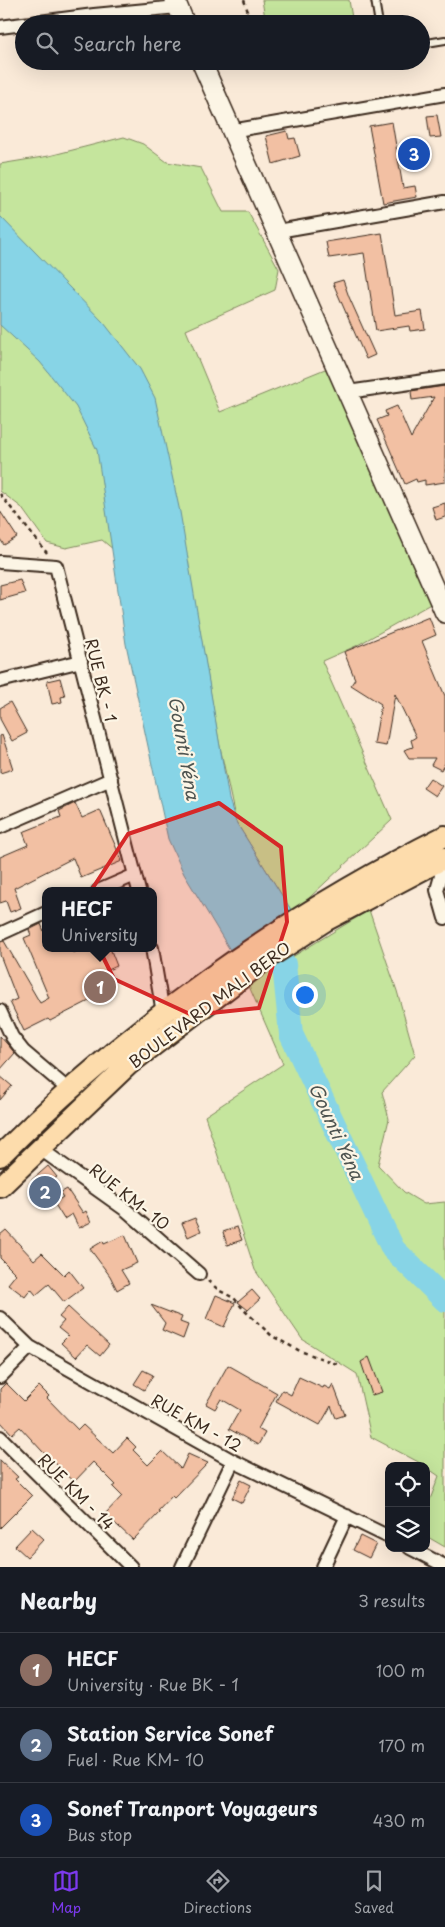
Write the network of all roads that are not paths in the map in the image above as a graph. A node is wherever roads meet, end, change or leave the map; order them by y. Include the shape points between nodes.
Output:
1 (375, 0) edge
2 (180, 10) edge
3 (94, 15) edge
4 (378, 15) edge
5 (15, 25) edge
6 (0, 27) edge
7 (445, 40) edge
8 (430, 42) edge
9 (205, 70) edge
10 (445, 94) edge
11 (231, 131) junction
12 (445, 202) edge
13 (278, 231) junction
14 (445, 378) edge
15 (348, 392) junction
16 (0, 562) edge
17 (445, 613) edge
18 (81, 661) junction
19 (0, 681) edge
20 (111, 779) junction
21 (0, 826) edge
22 (445, 836) edge
23 (443, 867) edge
24 (417, 872) junction
25 (136, 874) junction
26 (107, 887) edge
27 (138, 887) edge
28 (437, 890) junction
29 (42, 915) edge
30 (445, 918) edge
31 (0, 934) edge
32 (286, 936) junction
33 (153, 952) edge
34 (262, 952) junction
35 (0, 1011) edge
36 (163, 1013) junction
37 (70, 1090) junction
38 (39, 1148) junction
39 (2, 1151) edge
40 (21, 1166) junction
41 (0, 1187) edge
42 (199, 1274) road end
43 (0, 1318) edge
44 (30, 1347) junction
45 (0, 1377) edge
46 (0, 1437) edge
47 (233, 1460) junction
48 (347, 1516) junction
49 (385, 1535) edge
50 (418, 1552) edge
51 (445, 1566) edge
52 (132, 1567) edge
53 (182, 1567) edge
54 (323, 1567) edge

1 - 4 lane
2 - 3 street
5 - 6 street
7 - 8 lane
9 - 11 street
10 - 11 street
11 - 13 street
12 - 13 street
13 - 15 street
14 - 15 street
15 - 17 street
16 - 18 street, RUE BK - 1 via 56,566
18 - 19 street
18 - 20 street, RUE BK - 1
20 - 21 street
20 - 25 street, RUE BK - 1
22 - 32 main road, BOULEVARD MALI BERO via 368,876
23 - 24 main road, BOULEVARD MALI BERO
23 - 28 street
24 - 28 street
24 - 32 main road, BOULEVARD MALI BERO via 325,921
25 - 26 street
25 - 27 street, RUE BK - 1
28 - 30 street
29 - 31 street
32 - 34 main road, BOULEVARD MALI BERO
33 - 36 street
34 - 36 main road, BOULEVARD MALI BERO
34 - 38 main road, BOULEVARD MALI BERO via 128,1065
35 - 37 street via 23,1052
36 - 37 main road, BOULEVARD MALI BERO
37 - 39 main road, BOULEVARD MALI BERO
38 - 40 main road, BOULEVARD MALI BERO
38 - 42 street, RUE KM- 10 via 126,1210
39 - 40 street
40 - 41 main road, BOULEVARD MALI BERO
43 - 44 street, RUE KM - 12
44 - 45 street
44 - 47 street, RUE KM - 12
46 - 52 street, RUE KM - 14
47 - 48 street, RUE KM - 12
47 - 53 street
48 - 49 street, RUE KM - 12
48 - 54 street
50 - 51 street

